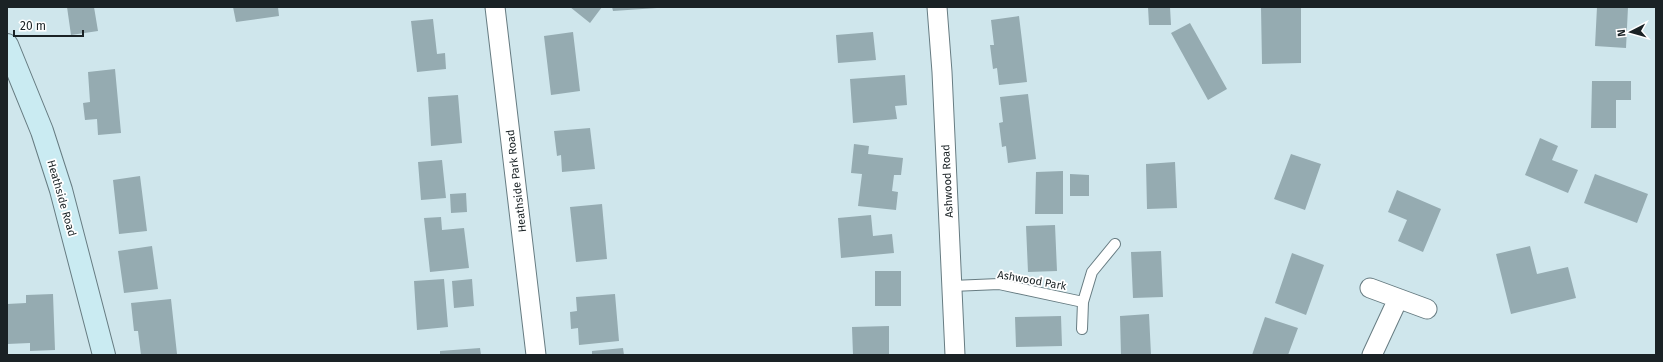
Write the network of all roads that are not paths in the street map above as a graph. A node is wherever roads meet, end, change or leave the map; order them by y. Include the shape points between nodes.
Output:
1 (496, 7) edge
2 (936, 7) edge
3 (9, 55) edge
4 (1115, 244) dead end
5 (952, 286) junction
6 (1370, 288) dead end
7 (1398, 299) junction
8 (1083, 302) junction
9 (1427, 309) dead end
10 (1082, 330) dead end
11 (104, 355) edge
12 (536, 355) edge
13 (955, 355) edge
14 (1372, 355) edge

1 - 12 street, Heathside Park Road
2 - 5 street, Ashwood Road via 942,72
3 - 11 street, Heathside Road via 42,131 61,190
4 - 8 lane via 1092,272
5 - 8 lane, Ashwood Park via 999,284
5 - 13 street, Ashwood Road
6 - 7 street
7 - 9 street
7 - 14 street
8 - 10 lane

